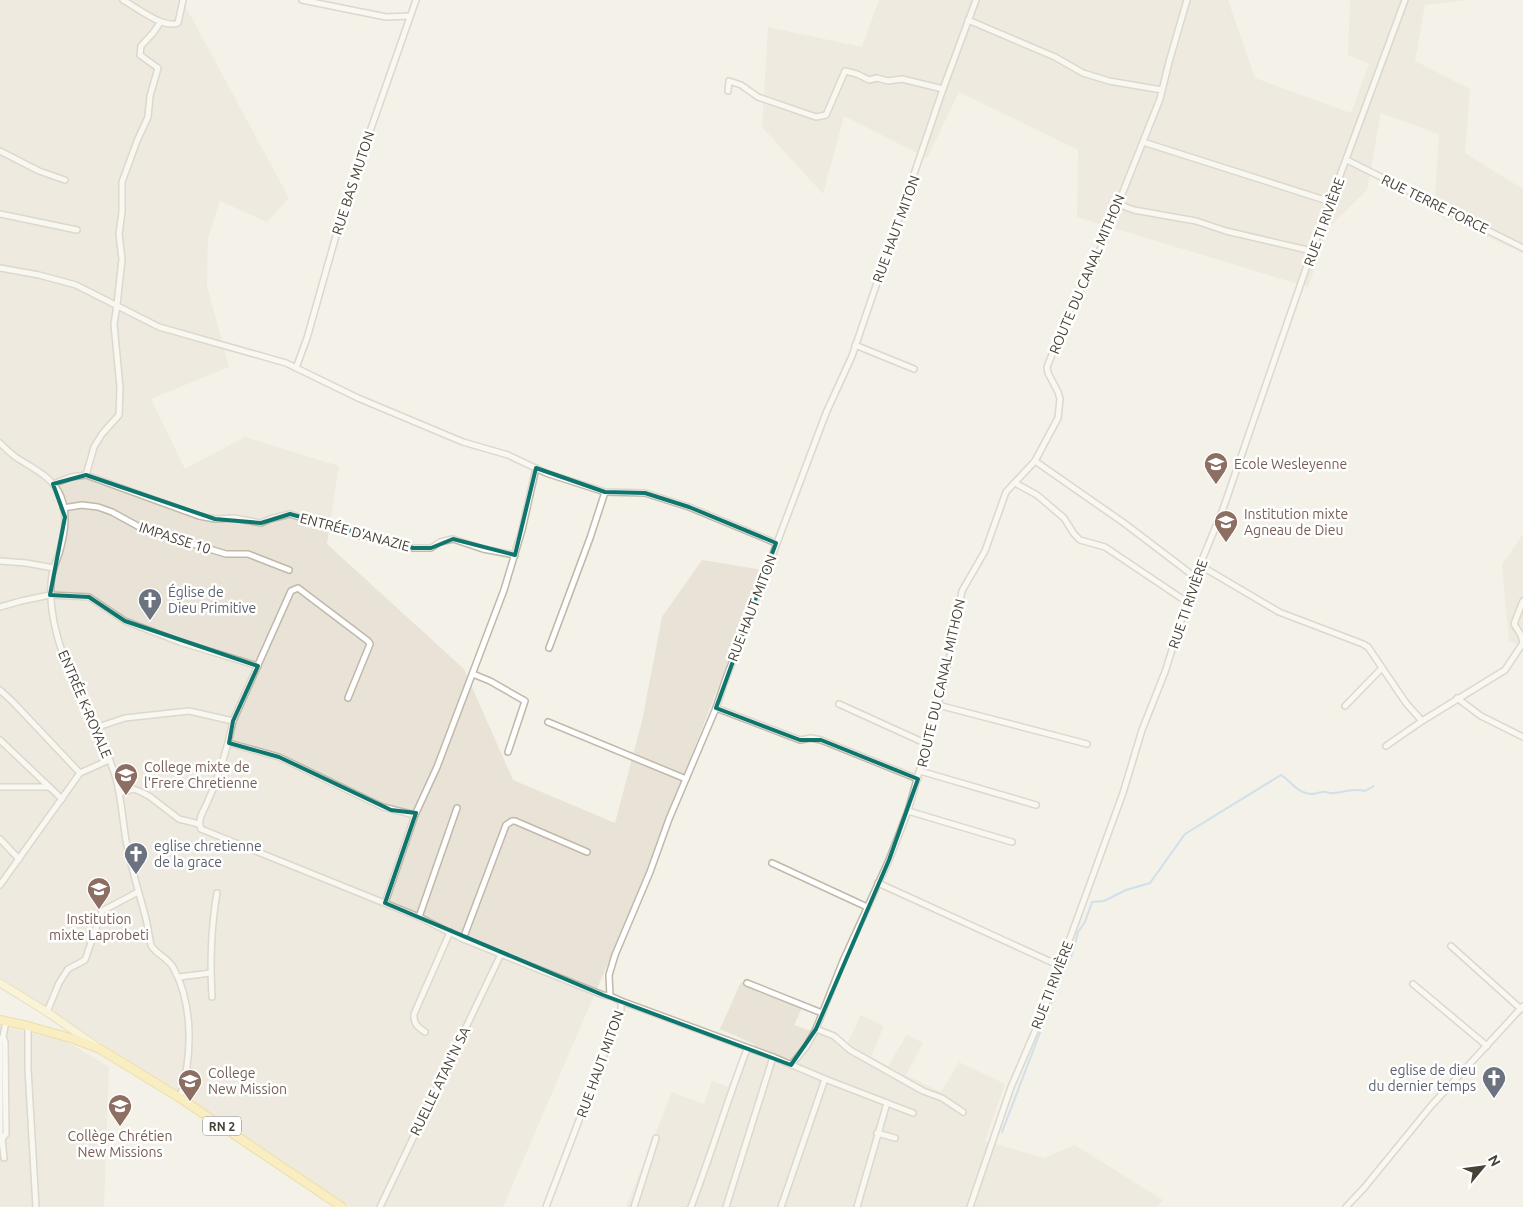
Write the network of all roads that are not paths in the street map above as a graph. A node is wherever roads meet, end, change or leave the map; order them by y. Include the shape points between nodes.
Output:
1 (123, 0) edge
2 (183, 0) edge
3 (302, 0) edge
4 (416, 0) edge
5 (976, 0) edge
6 (1187, 0) edge
7 (1405, 0) edge
8 (410, 16) junction
9 (968, 20) junction
10 (160, 23) junction
11 (943, 89) junction
12 (1162, 90) junction
13 (728, 91) dead end
14 (1143, 142) junction
15 (0, 151) edge
16 (1347, 160) junction
17 (65, 180) dead end
18 (1331, 202) junction
19 (1116, 203) junction
20 (0, 214) edge
21 (76, 230) dead end
22 (1523, 248) edge
23 (1312, 252) junction
24 (0, 268) edge
25 (118, 305) junction
26 (855, 345) junction
27 (296, 368) junction
28 (914, 369) dead end
29 (0, 443) edge
30 (1035, 462) junction
31 (536, 468) junction
32 (86, 475) junction
33 (1015, 483) junction
34 (54, 484) junction
35 (605, 492) junction
36 (63, 508) junction
37 (776, 544) junction
38 (515, 555) junction
39 (0, 561) edge
40 (1201, 566) junction
41 (54, 568) junction
42 (289, 570) dead end
43 (1195, 577) junction
44 (50, 595) junction
45 (1523, 601) edge
46 (1187, 602) junction
47 (0, 607) edge
48 (549, 648) dead end
49 (258, 666) junction
50 (1382, 668) junction
51 (473, 674) junction
52 (0, 690) edge
53 (348, 698) dead end
54 (1457, 698) junction
55 (839, 704) dead end
56 (938, 705) junction
57 (1345, 706) dead end
58 (716, 708) junction
59 (233, 721) junction
60 (1422, 721) junction
61 (548, 722) dead end
62 (94, 728) junction
63 (1523, 736) edge
64 (0, 740) edge
65 (229, 743) junction
66 (927, 744) junction
67 (1087, 744) dead end
68 (1386, 746) dead end
69 (508, 752) dead end
70 (109, 760) junction
71 (920, 771) junction
72 (80, 773) junction
73 (918, 779) junction
74 (686, 780) junction
75 (0, 787) edge
76 (49, 787) junction
77 (120, 793) junction
78 (62, 799) junction
79 (1036, 805) dead end
80 (457, 808) dead end
81 (908, 811) junction
82 (415, 815) junction
83 (199, 824) junction
84 (0, 839) edge
85 (1012, 842) dead end
86 (587, 852) dead end
87 (19, 859) junction
88 (772, 864) dead end
89 (878, 883) junction
90 (0, 885) edge
91 (138, 892) junction
92 (217, 893) dead end
93 (385, 904) junction
94 (868, 907) junction
95 (419, 917) junction
96 (450, 932) junction
97 (463, 939) junction
98 (1451, 946) dead end
99 (501, 954) junction
100 (1060, 966) junction
101 (211, 973) junction
102 (178, 977) junction
103 (0, 984) edge
104 (748, 984) dead end
105 (1414, 984) dead end
106 (610, 996) junction
107 (212, 997) dead end
108 (621, 1001) junction
109 (1522, 1008) edge
110 (47, 1012) junction
111 (822, 1013) junction
112 (3, 1021) edge
113 (28, 1026) junction
114 (816, 1029) junction
115 (425, 1032) dead end
116 (1487, 1046) junction
117 (100, 1049) junction
118 (747, 1049) junction
119 (774, 1057) junction
120 (791, 1065) junction
121 (825, 1079) junction
122 (180, 1098) junction
123 (886, 1103) junction
124 (963, 1112) dead end
125 (913, 1113) dead end
126 (878, 1133) junction
127 (656, 1138) dead end
128 (895, 1138) dead end
129 (4, 1158) dead end
130 (36, 1207) edge
131 (342, 1207) edge
132 (380, 1207) edge
133 (546, 1207) edge
134 (634, 1207) edge
135 (691, 1207) edge
136 (726, 1207) edge
137 (781, 1207) edge
138 (856, 1207) edge
139 (970, 1207) edge
140 (1346, 1207) edge

1 - 10 street
2 - 10 street via 178,23
3 - 8 street via 386,17
4 - 8 street, RUE BAS MUTON
5 - 9 street, RUE HAUT MITON
6 - 12 street, ROUTE DU CANAL MITHON
7 - 16 street, RUE TI RIVIÈRE
8 - 27 street, RUE BAS MUTON via 347,198
9 - 11 street, RUE HAUT MITON
9 - 12 street via 1044,52 1083,73
10 - 25 street via 141,46 140,55 158,68 148,117 122,182 119,234 122,259
11 - 13 street via 902,80 869,80 844,71 826,115 816,118 758,97 729,81
11 - 26 street, RUE HAUT MITON
12 - 14 street, ROUTE DU CANAL MITHON
14 - 18 street
14 - 19 street, ROUTE DU CANAL MITHON
15 - 17 street
16 - 18 street, RUE TI RIVIÈRE
16 - 22 street, RUE TERRE FORCE
18 - 23 street, RUE TI RIVIÈRE
19 - 23 street
19 - 30 street, ROUTE DU CANAL MITHON via 1093,267 1069,312 1047,367 1058,392 1060,412
20 - 21 street
23 - 40 street, RUE TI RIVIÈRE
24 - 25 street via 76,285
25 - 27 street via 159,327
25 - 32 street via 114,324 119,415 94,447
26 - 28 street
26 - 37 street, RUE HAUT MITON
27 - 31 street via 445,435 508,455
29 - 34 street, ENTRÉE K-ROYALE
30 - 33 street, ROUTE DU CANAL MITHON
30 - 43 street
31 - 35 street
31 - 38 street
32 - 34 street
32 - 38 street, ENTRÉE D'ANAZIE via 199,516 261,523 290,514 360,536 383,538 413,548 431,548 453,539 483,550
33 - 46 street via 1064,518 1080,540 1105,547
33 - 56 street, ROUTE DU CANAL MITHON via 1006,492 986,551 962,591
34 - 36 street, ENTRÉE K-ROYALE
35 - 37 street via 645,493 689,507
35 - 48 street
36 - 41 street, ENTRÉE K-ROYALE via 62,545
36 - 42 street, IMPASSE 10 via 82,505 98,508 142,529 226,554 248,554
37 - 58 street, RUE HAUT MITON
38 - 51 street
39 - 41 street
40 - 43 street, RUE TI RIVIÈRE
40 - 50 street via 1279,612 1368,647
41 - 44 street, ENTRÉE K-ROYALE
43 - 46 street, RUE TI RIVIÈRE
44 - 47 street
44 - 49 street via 89,598 124,621
44 - 62 street, ENTRÉE K-ROYALE via 57,634 68,668
45 - 54 street via 1514,624 1523,643 1505,670
46 - 100 street, RUE TI RIVIÈRE via 1166,672 1142,730 1123,793
49 - 53 street via 291,591 298,588 370,644
49 - 59 street
50 - 57 street
50 - 60 street
51 - 69 street via 524,701
51 - 82 street
52 - 72 street
54 - 60 street
54 - 63 street via 1481,716
55 - 66 street
56 - 66 street, ROUTE DU CANAL MITHON
56 - 67 street
58 - 73 street via 800,740 821,740
58 - 74 street, RUE HAUT MITON
59 - 62 street via 189,711 125,718
59 - 65 street
60 - 68 street
61 - 74 street
62 - 70 street, ENTRÉE K-ROYALE
64 - 76 street
65 - 82 street via 279,756 383,807
65 - 83 street
66 - 71 street, ROUTE DU CANAL MITHON
70 - 72 street
70 - 77 street, ENTRÉE K-ROYALE
71 - 73 street, ROUTE DU CANAL MITHON
71 - 79 street
72 - 78 street
73 - 81 street, ROUTE DU CANAL MITHON
74 - 106 street, RUE HAUT MITON via 615,955 609,975
75 - 76 street
76 - 78 street
77 - 83 street via 133,789 139,791 179,819
77 - 91 street, ENTRÉE K-ROYALE via 125,835
78 - 87 street
80 - 95 street
81 - 85 street
81 - 89 street, ROUTE DU CANAL MITHON
82 - 93 street
83 - 93 street via 206,832
84 - 87 street
86 - 97 street via 515,821 508,823
87 - 90 street
88 - 94 street
89 - 94 street, ROUTE DU CANAL MITHON
89 - 100 street
91 - 102 street, ENTRÉE K-ROYALE via 152,947 173,966
91 - 110 street via 102,911 85,960 68,969
92 - 101 street
93 - 95 street
94 - 111 street, ROUTE DU CANAL MITHON
95 - 96 street
96 - 97 street
96 - 115 street via 414,1014 417,1026
97 - 99 street
98 - 109 street
99 - 106 street
99 - 132 street, RUELLE ATAN'N SA
100 - 139 street, RUE TI RIVIÈRE via 1012,1087
101 - 102 street
101 - 107 street
102 - 122 street, ENTRÉE K-ROYALE via 186,1002 189,1040 186,1078
103 - 110 main road
104 - 111 street
105 - 116 street
106 - 108 street, RUE HAUT MITON
108 - 118 street
108 - 133 street, RUE HAUT MITON via 609,1045
109 - 116 street
110 - 117 main road
111 - 114 street, ROUTE DU CANAL MITHON
112 - 113 main road, RN 2
112 - 129 street
113 - 117 main road, RN 2
113 - 130 street
114 - 120 street, ROUTE DU CANAL MITHON
114 - 124 street via 834,1036 850,1050
116 - 140 street via 1431,1106
117 - 122 main road, RN 2
118 - 119 street
118 - 135 street
119 - 120 street
119 - 136 street
120 - 121 street
121 - 123 street
121 - 137 street
122 - 131 main road, RN 2
123 - 125 street
123 - 126 street
126 - 128 street
126 - 138 street
127 - 134 street

